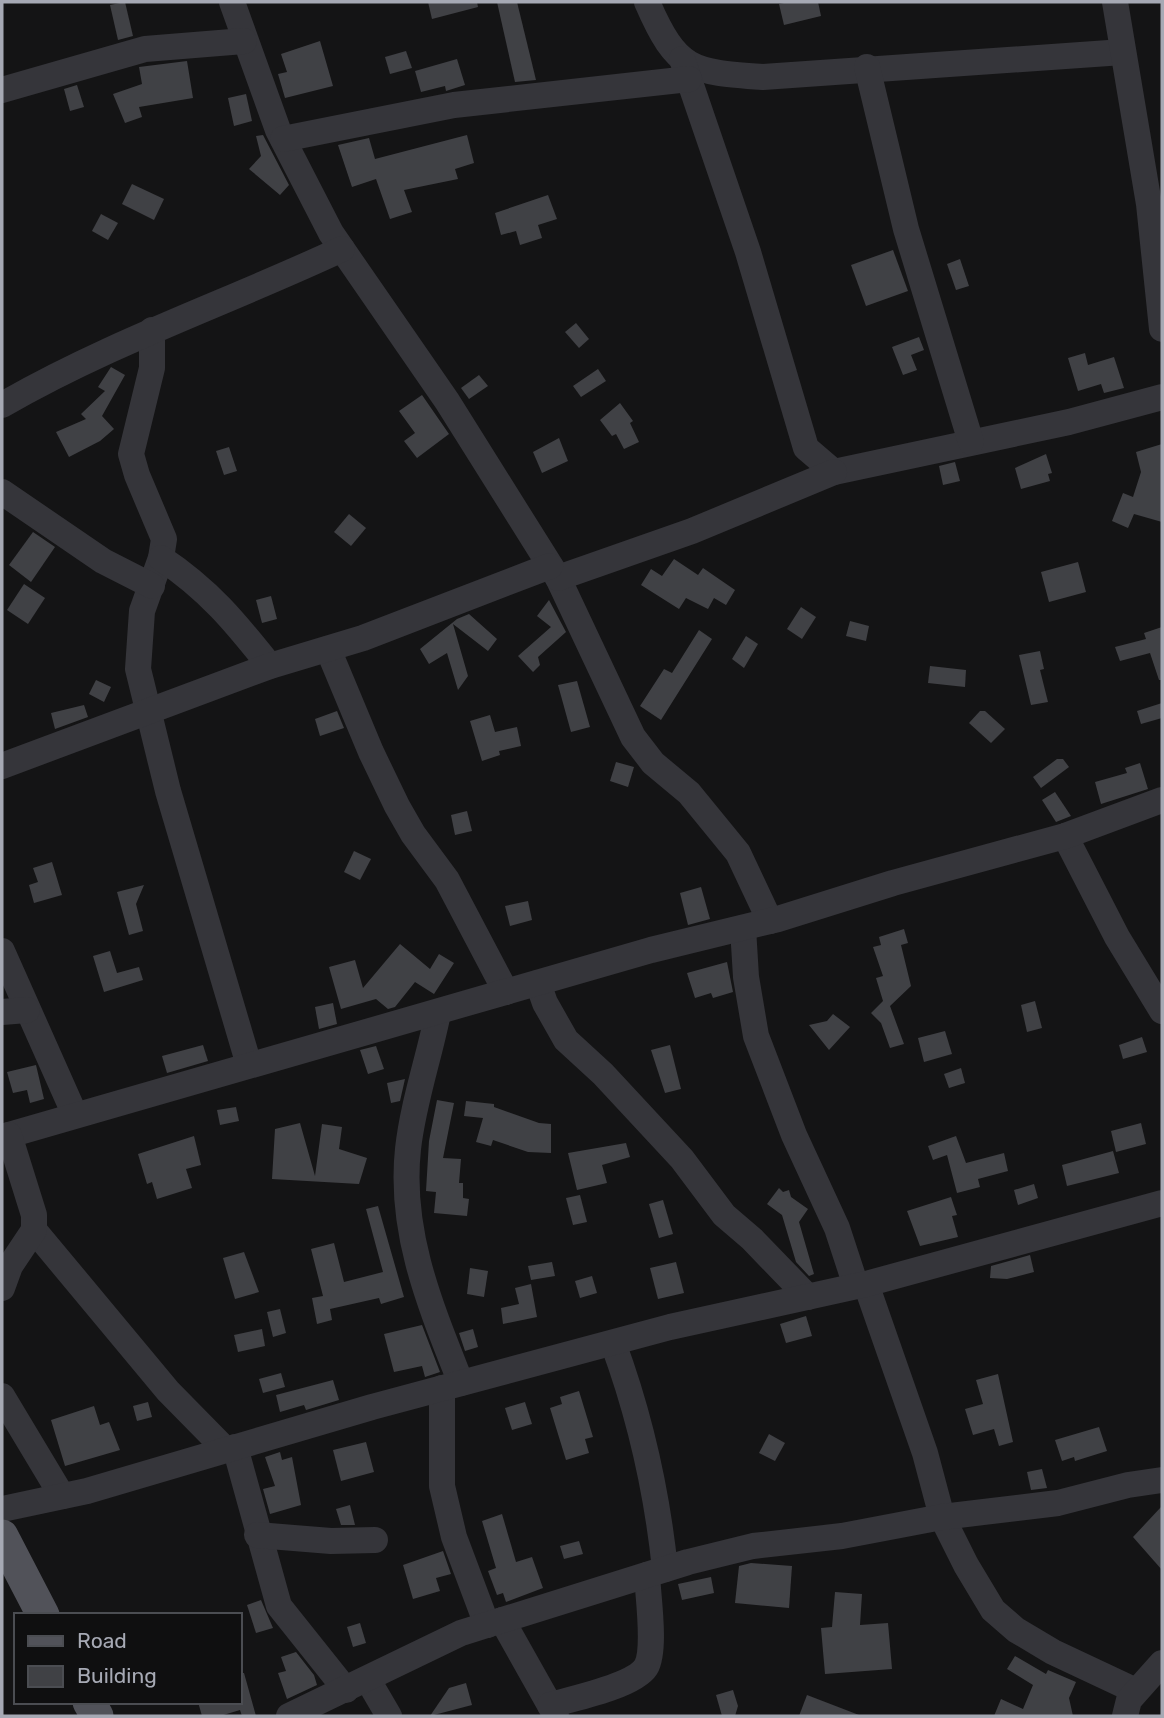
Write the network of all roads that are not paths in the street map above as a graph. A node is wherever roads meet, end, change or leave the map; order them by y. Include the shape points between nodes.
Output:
1 (232, 2) edge
2 (647, 2) edge
3 (1115, 2) edge
4 (244, 41) junction
5 (1123, 52) junction
6 (867, 67) junction
7 (685, 69) junction
8 (2, 90) edge
9 (283, 139) junction
10 (342, 249) junction
11 (1162, 329) edge
12 (152, 330) junction
13 (1162, 397) edge
14 (2, 405) edge
15 (971, 442) junction
16 (834, 472) junction
17 (2, 492) edge
18 (161, 558) junction
19 (554, 572) junction
20 (152, 586) junction
21 (328, 649) junction
22 (270, 666) junction
23 (147, 711) junction
24 (2, 766) edge
25 (1162, 800) edge
26 (1065, 836) junction
27 (770, 921) junction
28 (743, 928) junction
29 (2, 951) edge
30 (538, 983) junction
31 (506, 992) junction
32 (14, 1011) edge
33 (1162, 1011) edge
34 (438, 1013) junction
35 (249, 1065) junction
36 (75, 1115) junction
37 (5, 1136) edge
38 (1162, 1203) edge
39 (34, 1230) junction
40 (9, 1251) edge
41 (861, 1285) junction
42 (2, 1288) edge
43 (808, 1297) junction
44 (613, 1343) junction
45 (451, 1386) junction
46 (2, 1396) edge
47 (231, 1449) junction
48 (1162, 1480) edge
49 (62, 1496) junction
50 (2, 1509) edge
51 (942, 1517) junction
52 (257, 1535) junction
53 (2, 1536) edge
54 (375, 1540) dead end
55 (656, 1572) junction
56 (42, 1613) edge
57 (495, 1623) junction
58 (1162, 1662) edge
59 (357, 1685) junction
60 (1136, 1691) junction
61 (553, 1711) edge
62 (289, 1716) edge
63 (389, 1716) edge
64 (1125, 1716) edge

1 - 4 street
2 - 7 street
3 - 5 street
4 - 8 street via 145,49
4 - 9 street
5 - 6 street
5 - 11 street via 1149,204
6 - 7 street via 763,77
6 - 15 street via 906,229
7 - 9 street via 454,105
7 - 16 street via 748,252 806,448
9 - 10 street
10 - 12 street
10 - 19 street via 447,401
12 - 14 street via 56,374
12 - 18 street via 152,368 131,454 164,539
13 - 15 street
15 - 16 street
16 - 19 street via 692,531
17 - 20 street via 103,561
18 - 20 street
18 - 22 street via 206,591
19 - 21 street
19 - 27 street via 633,737 653,763 697,802 738,853
20 - 23 street via 142,611 138,649
21 - 22 street
21 - 31 street via 397,806 447,880
22 - 23 street
23 - 24 street
23 - 35 street
25 - 26 street
26 - 27 street
26 - 33 street
27 - 28 street
28 - 30 street
28 - 41 street via 747,989 757,1036 794,1135 820,1184
29 - 32 street
30 - 31 street
30 - 43 street via 566,1040 682,1159 724,1215
31 - 34 street
32 - 36 street
34 - 35 street
34 - 45 street via 416,1101 406,1182 412,1249
35 - 36 street
36 - 37 street
37 - 39 street via 22,1169
38 - 41 street
39 - 40 street
39 - 47 street via 168,1391
40 - 42 street
41 - 43 street
41 - 51 street via 925,1453
43 - 44 street
44 - 45 street
44 - 55 street via 639,1422 661,1533
45 - 47 street
45 - 57 street via 442,1486 454,1537
46 - 49 street
47 - 49 street
47 - 52 street
48 - 51 street via 1058,1503
49 - 50 street
51 - 55 street via 842,1536 753,1546
51 - 60 street via 993,1609 1016,1630
52 - 54 street
52 - 59 street via 279,1606
53 - 56 main road
55 - 57 street
55 - 61 street via 647,1666 639,1674
57 - 59 street via 461,1633
57 - 61 street
58 - 60 street
59 - 62 street
59 - 63 street
60 - 64 street

